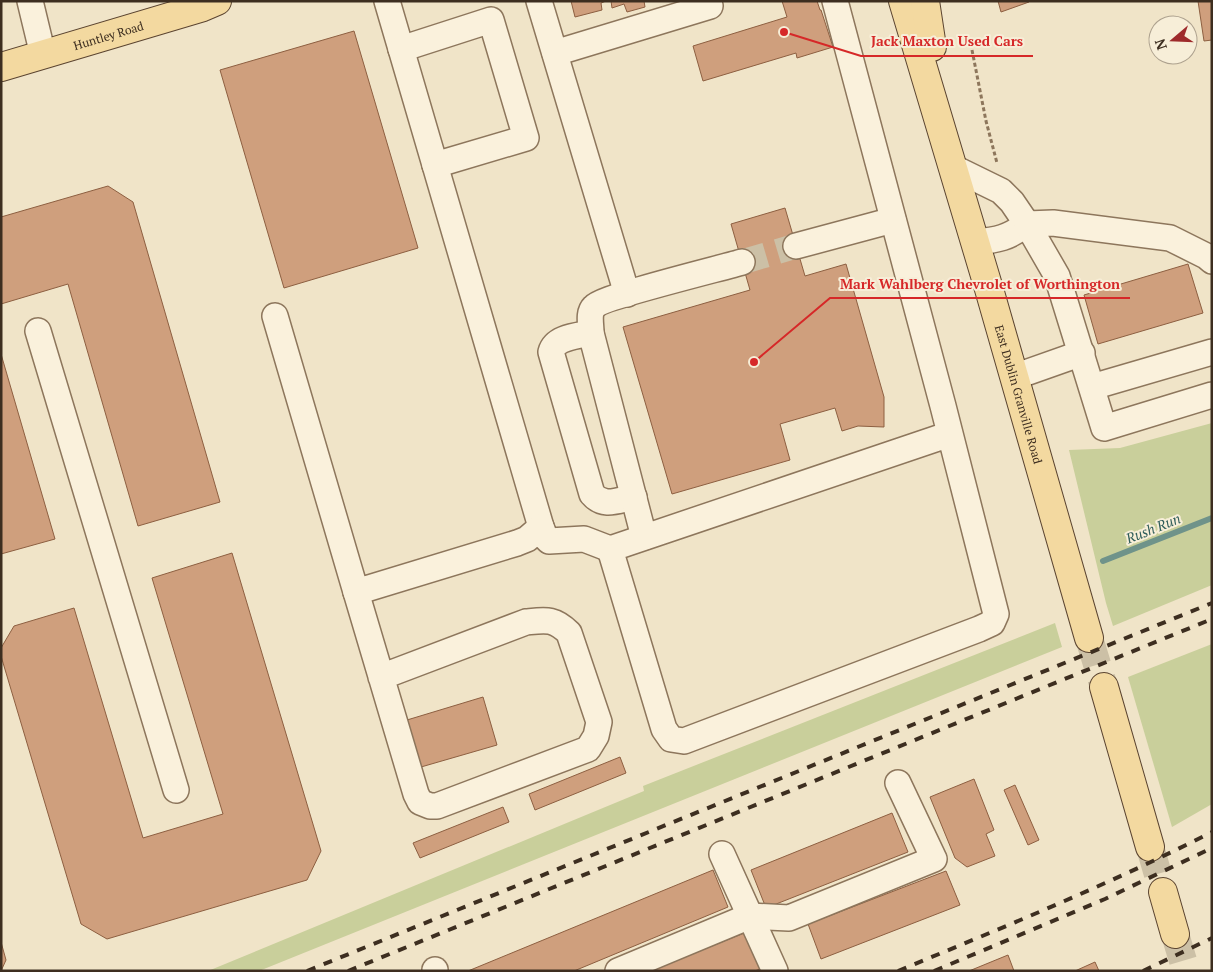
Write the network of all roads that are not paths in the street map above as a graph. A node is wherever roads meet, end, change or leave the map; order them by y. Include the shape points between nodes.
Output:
1 (30, 1) edge
2 (217, 1) edge
3 (387, 1) edge
4 (539, 1) edge
5 (835, 1) edge
6 (903, 1) edge
7 (925, 1) edge
8 (710, 6) dead end
9 (663, 10) edge
10 (401, 49) junction
11 (555, 52) junction
12 (43, 55) junction
13 (1, 67) edge
14 (951, 159) junction
15 (435, 165) junction
16 (893, 220) junction
17 (1027, 224) junction
18 (975, 242) junction
19 (796, 246) tunnel mouth
20 (1212, 261) edge
21 (742, 262) tunnel mouth
22 (627, 294) junction
23 (275, 316) dead end
24 (38, 331) dead end
25 (591, 333) junction
26 (1212, 352) edge
27 (1082, 353) junction
28 (1014, 377) junction
29 (1092, 387) junction
30 (1212, 395) edge
31 (950, 434) junction
32 (634, 497) junction
33 (541, 527) junction
34 (644, 537) junction
35 (610, 549) junction
36 (356, 592) junction
37 (1089, 638) tunnel mouth
38 (381, 677) junction
39 (1104, 687) tunnel mouth
40 (898, 783) dead end
41 (176, 790) dead end
42 (1150, 847) tunnel mouth
43 (722, 854) dead end
44 (1162, 892) tunnel mouth
45 (750, 916) junction
46 (1175, 934) tunnel mouth
47 (618, 971) edge
48 (775, 971) edge

1 - 12 lane
2 - 12 main road, Huntley Road
3 - 10 lane
4 - 11 lane
5 - 16 lane
6 - 14 main road, East Dublin Granville Road
7 - 14 main road, East Dublin Granville Road
8 - 9 lane
9 - 11 lane
10 - 15 lane
10 - 15 lane via 491,20 526,138
11 - 22 lane
12 - 13 main road, Huntley Road
14 - 17 lane via 1001,191
14 - 18 main road, East Dublin Granville Road
15 - 33 lane
16 - 19 lane
16 - 31 lane
17 - 18 lane via 1005,238
17 - 20 lane via 1053,223 1170,238
17 - 27 lane via 1057,276
18 - 28 main road, East Dublin Granville Road
21 - 22 lane
22 - 25 lane via 592,308
23 - 36 lane
24 - 41 lane
25 - 32 lane
25 - 32 lane via 558,342 551,352 592,494 604,503
26 - 29 lane
27 - 28 lane
27 - 29 lane
28 - 37 main road, East Dublin Granville Road
29 - 30 lane via 1104,428
31 - 34 lane
31 - 35 lane via 996,614 992,623 684,741 671,739 664,729
32 - 34 lane
33 - 35 lane via 549,541 584,539
33 - 36 lane via 518,543
34 - 35 lane
36 - 38 lane
38 - 38 lane via 526,622 544,620 560,624 569,634 599,722 596,736 588,750 430,806 420,802 416,794
39 - 42 main road
40 - 45 lane via 934,859 789,918
43 - 45 lane
44 - 46 main road
45 - 47 lane
45 - 48 lane

